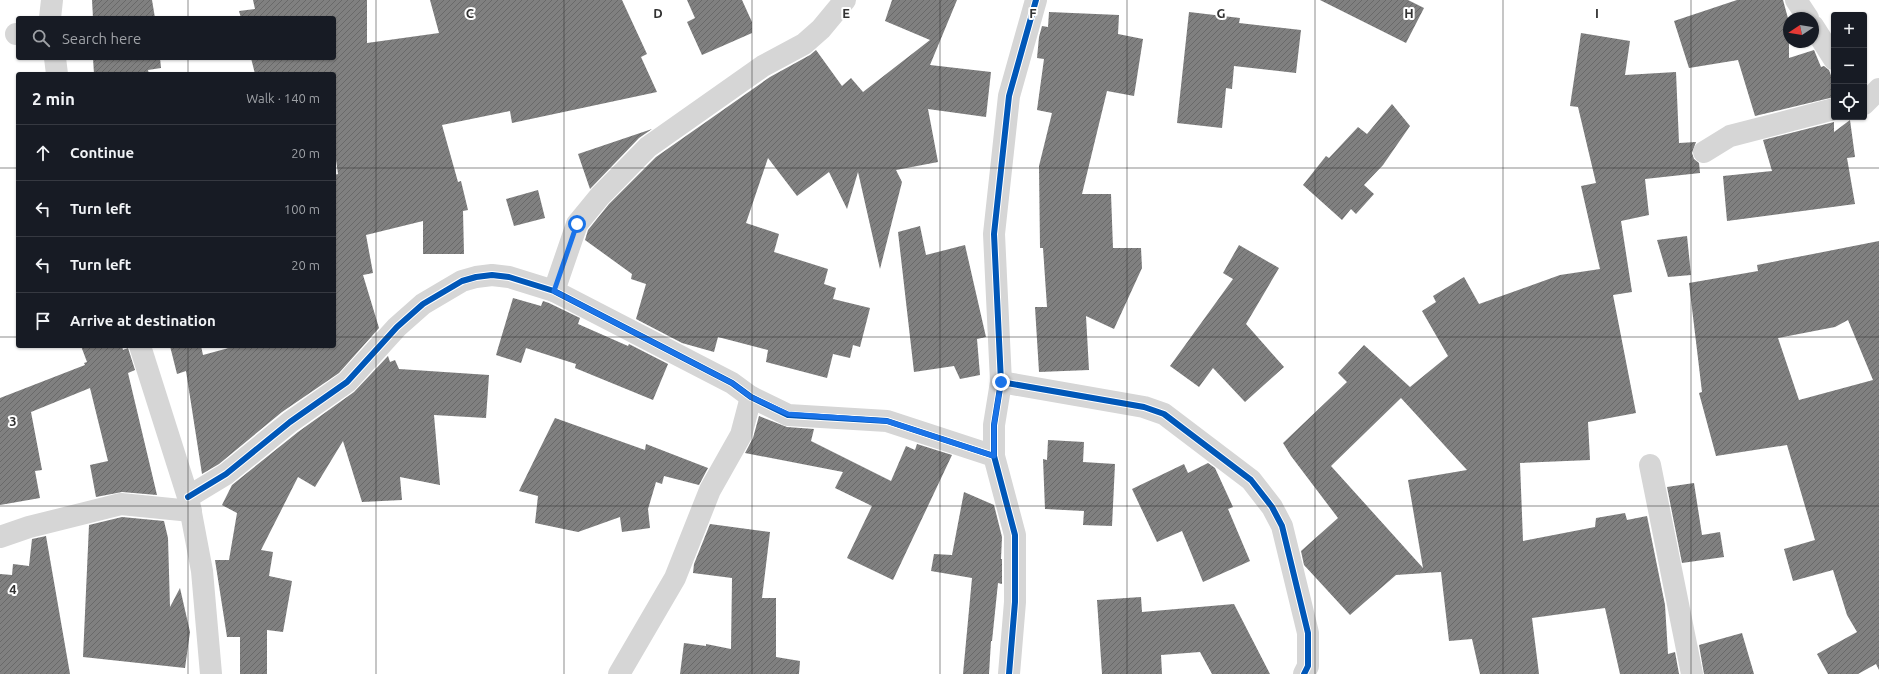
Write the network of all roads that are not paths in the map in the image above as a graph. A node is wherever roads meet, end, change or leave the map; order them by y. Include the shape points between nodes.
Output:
1 (52, 0) edge
2 (845, 0) edge
3 (1036, 0) edge
4 (1796, 0) edge
5 (1804, 12) edge
6 (50, 16) edge
7 (1819, 35) edge
8 (1831, 54) edge
9 (55, 60) edge
10 (57, 72) edge
11 (1879, 89) edge
12 (1867, 101) edge
13 (1831, 110) edge
14 (1704, 152) dead end
15 (554, 291) junction
16 (141, 348) edge
17 (1001, 382) junction
18 (751, 397) junction
19 (994, 456) junction
20 (1650, 465) dead end
21 (189, 504) junction
22 (0, 537) edge
23 (210, 674) edge
24 (619, 674) edge
25 (1009, 674) edge
26 (1304, 674) edge
27 (1692, 674) edge

1 - 6 street
2 - 15 street via 821,29 804,44 763,66 648,148 600,196 577,224
3 - 17 street via 1009,96 994,234
4 - 5 street
7 - 8 street
9 - 10 street
11 - 12 street
13 - 14 street via 1730,136
15 - 18 street via 732,383
15 - 21 street via 508,277 492,275 462,281 441,293 423,304 398,327 347,382 290,422
16 - 21 street
17 - 19 street via 994,425
17 - 26 street via 1144,407 1164,414 1251,480 1272,507 1282,526 1308,633 1308,666
18 - 19 street via 788,414 887,421
18 - 24 street via 741,435 710,490 675,578
19 - 25 street via 1015,535 1015,602
20 - 27 street
21 - 22 street via 121,504 29,527
21 - 23 street via 202,570

